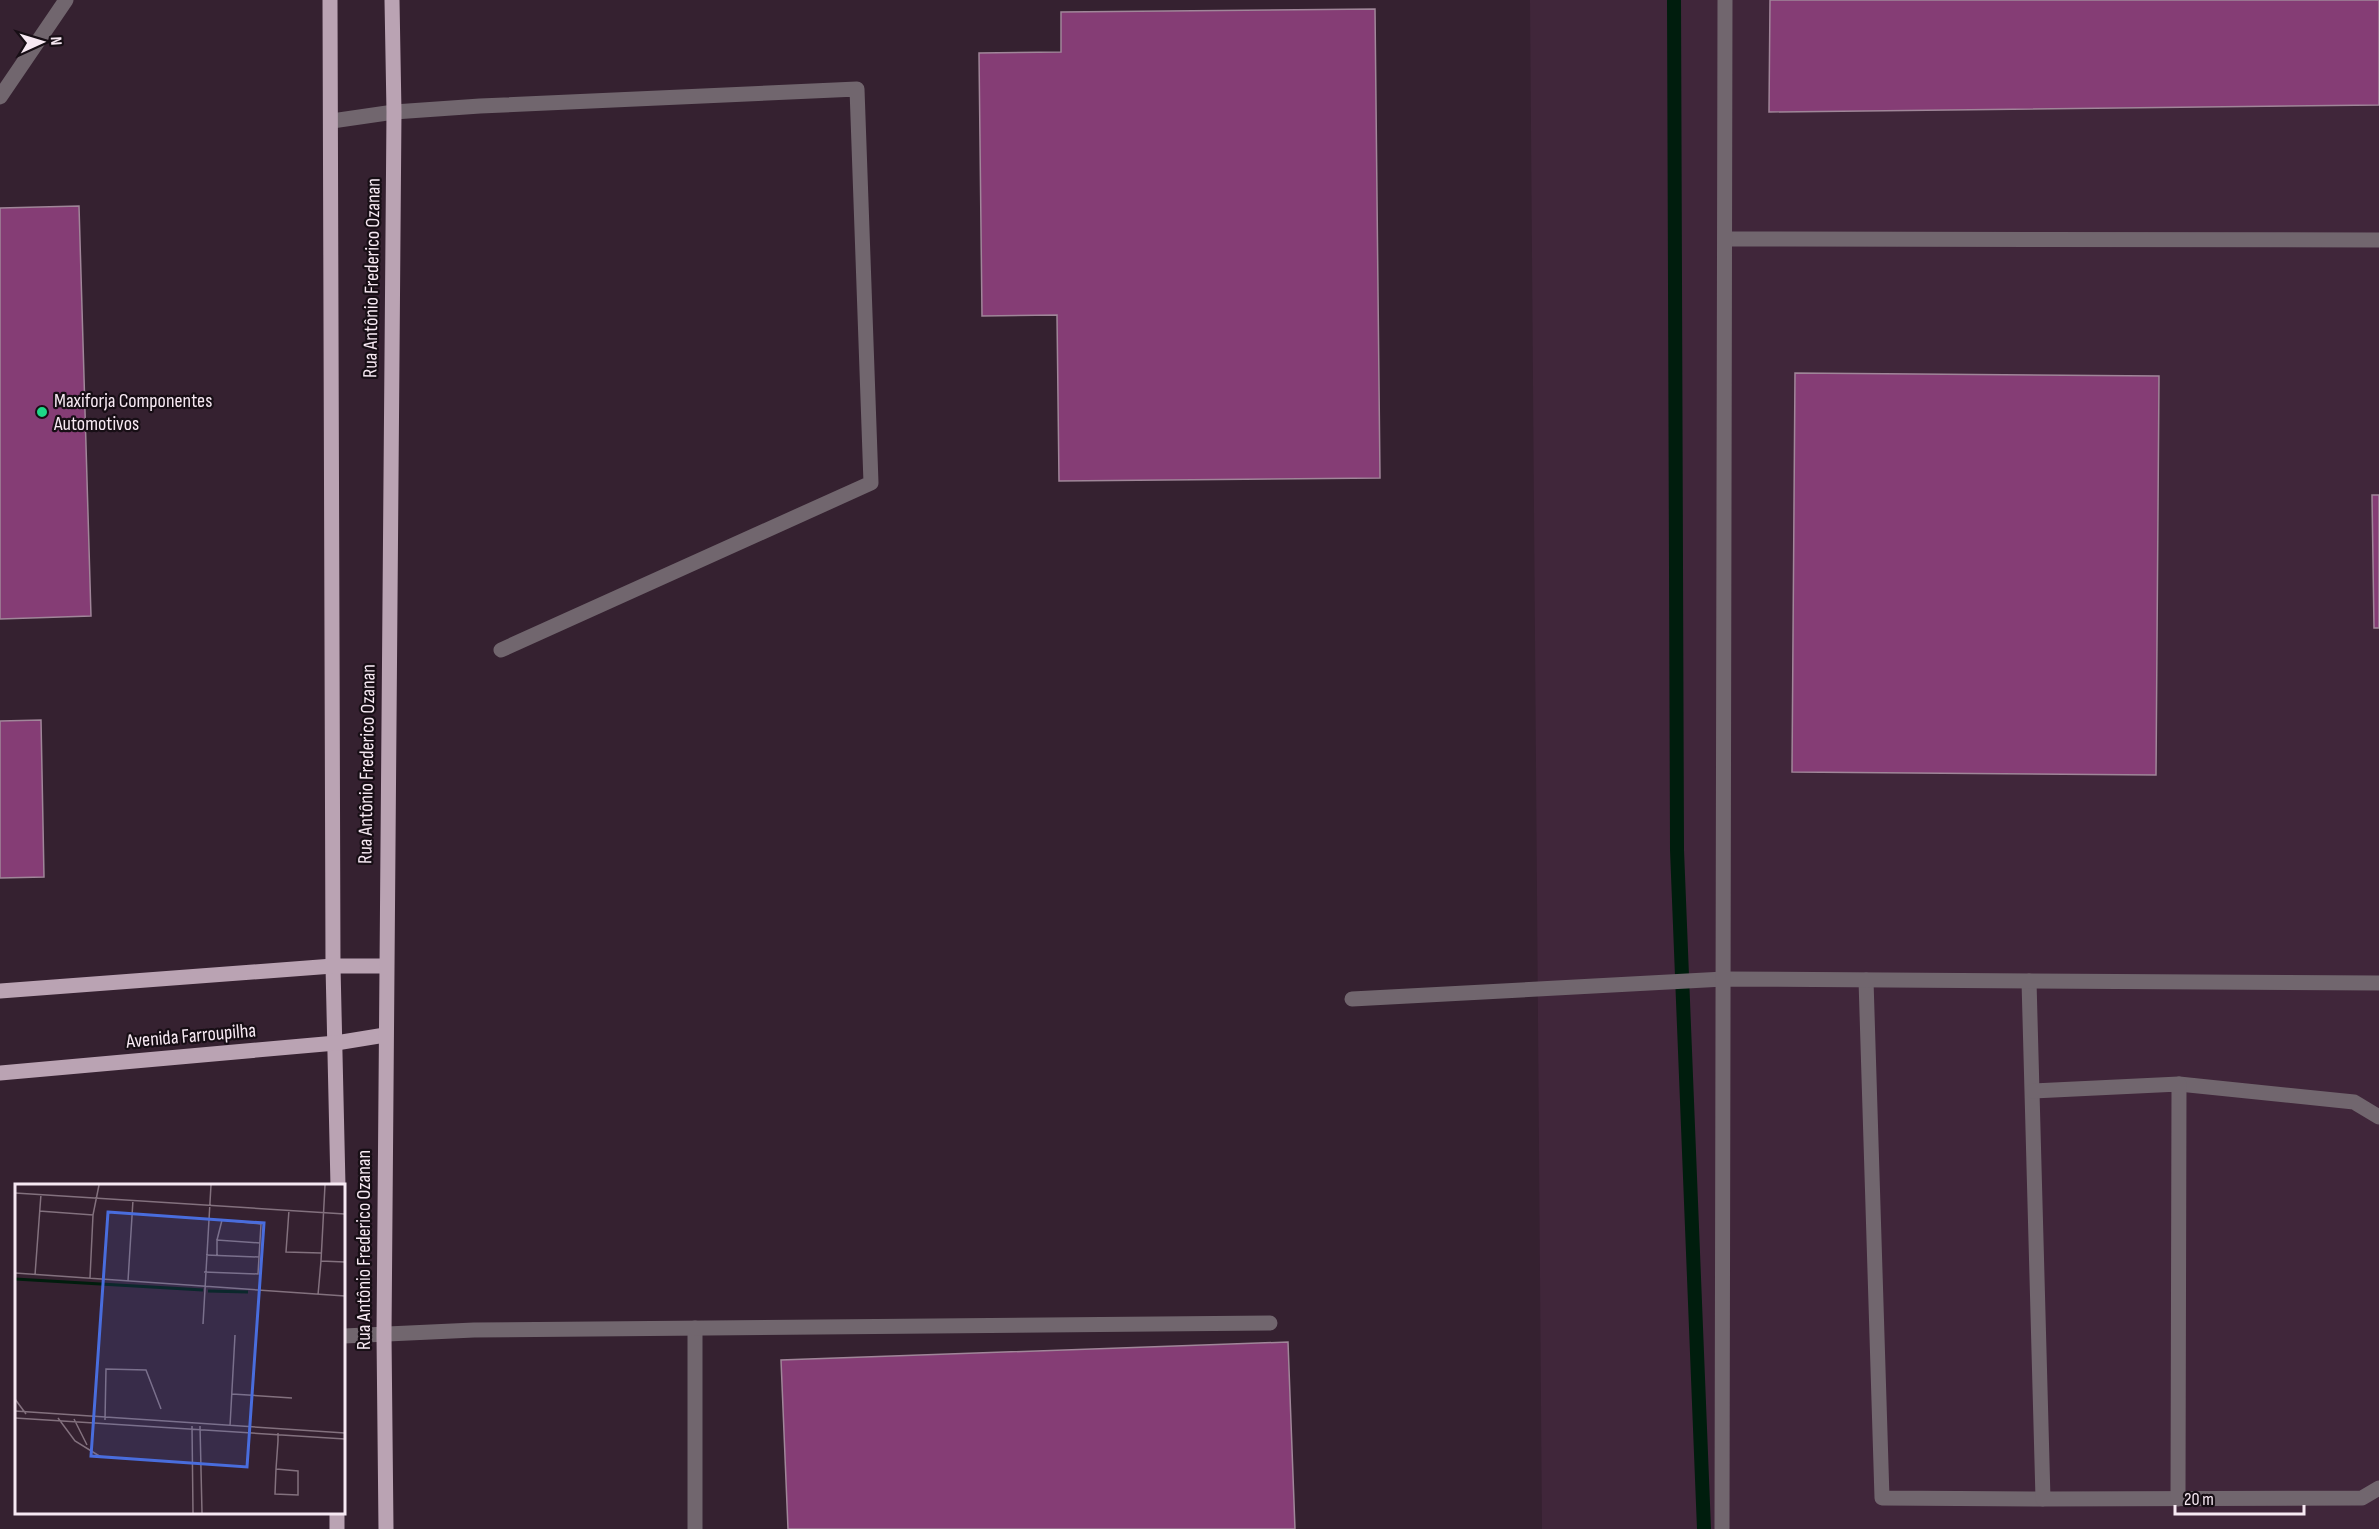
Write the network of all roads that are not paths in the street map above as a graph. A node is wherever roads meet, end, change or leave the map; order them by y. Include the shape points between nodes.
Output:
1 (66, 0) edge
2 (330, 0) edge
3 (392, 0) edge
4 (1725, 0) edge
5 (0, 97) edge
6 (394, 112) junction
7 (332, 121) junction
8 (1725, 239) junction
9 (2379, 240) edge
10 (501, 650) dead end
11 (333, 966) junction
12 (386, 966) junction
13 (1724, 979) junction
14 (1866, 980) junction
15 (2029, 981) junction
16 (2379, 983) edge
17 (0, 991) edge
18 (1352, 999) dead end
19 (386, 1035) junction
20 (336, 1043) junction
21 (0, 1073) edge
22 (2179, 1084) junction
23 (2033, 1091) junction
24 (2379, 1117) edge
25 (338, 1184) edge
26 (1270, 1323) dead end
27 (695, 1328) junction
28 (384, 1335) junction
29 (345, 1336) edge
30 (2379, 1488) edge
31 (2043, 1499) junction
32 (2178, 1499) junction
33 (337, 1514) edge
34 (336, 1529) edge
35 (386, 1529) edge
36 (695, 1529) edge
37 (1722, 1529) edge

1 - 5 lane
2 - 7 main road, Rua Antônio Frederico Ozanan
3 - 6 main road, Rua Antônio Frederico Ozanan
4 - 8 lane
6 - 7 lane
6 - 10 lane via 857,88 872,483
6 - 12 main road, Rua Antônio Frederico Ozanan
7 - 11 main road, Rua Antônio Frederico Ozanan
8 - 9 lane
8 - 13 lane
11 - 12 main road
11 - 17 main road
11 - 20 main road, Rua Antônio Frederico Ozanan
12 - 19 main road, Rua Antônio Frederico Ozanan
13 - 14 lane
13 - 18 lane
13 - 37 lane
14 - 15 lane
14 - 31 lane via 1882,1498
15 - 16 lane
15 - 23 lane
19 - 20 main road, Avenida Farroupilha
19 - 28 main road, Rua Antônio Frederico Ozanan
20 - 21 main road, Avenida Farroupilha
20 - 25 main road, Rua Antônio Frederico Ozanan
22 - 23 lane
22 - 24 lane via 2354,1102
22 - 32 lane
23 - 31 lane
26 - 27 lane
27 - 28 lane
27 - 36 lane
28 - 29 lane
28 - 35 main road, Rua Antônio Frederico Ozanan
30 - 32 lane via 2362,1498
31 - 32 lane
33 - 34 main road

